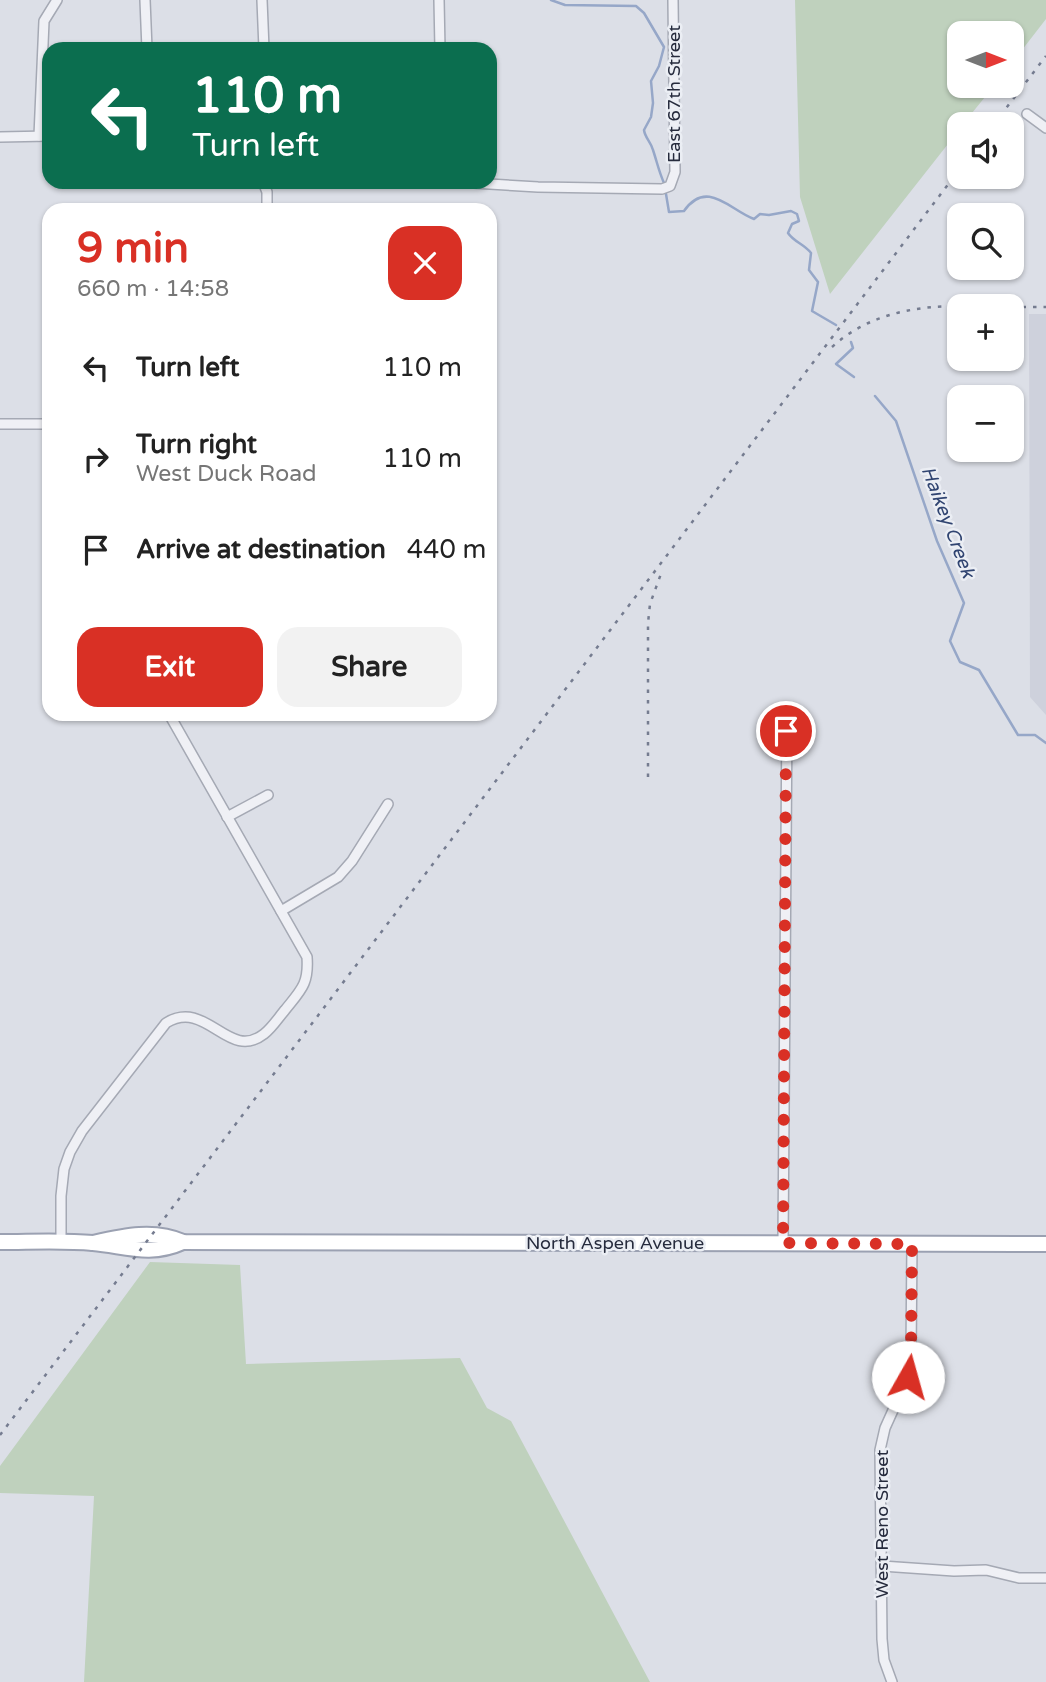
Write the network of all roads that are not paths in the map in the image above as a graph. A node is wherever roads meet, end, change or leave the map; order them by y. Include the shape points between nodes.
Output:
1 (57, 0) edge
2 (145, 0) edge
3 (262, 0) edge
4 (439, 0) edge
5 (673, 0) edge
6 (44, 42) edge
7 (147, 42) edge
8 (264, 42) edge
9 (440, 42) edge
10 (1027, 114) dead end
11 (1046, 128) edge
12 (42, 136) edge
13 (0, 137) edge
14 (497, 184) edge
15 (0, 424) edge
16 (42, 424) edge
17 (786, 716) dead end
18 (173, 721) edge
19 (268, 795) dead end
20 (388, 804) dead end
21 (227, 817) junction
22 (281, 911) junction
23 (0, 1242) edge
24 (61, 1242) junction
25 (783, 1243) junction
26 (912, 1244) junction
27 (1046, 1244) edge
28 (882, 1566) junction
29 (1046, 1578) edge
30 (892, 1682) edge

1 - 6 street via 44,21
2 - 7 street
3 - 8 street
4 - 9 street
5 - 14 street, East 67th Street via 675,172 670,186
10 - 11 street
12 - 13 street
15 - 16 street
17 - 25 street
18 - 21 street
19 - 21 street
20 - 22 street via 338,877
21 - 22 street
22 - 24 street via 307,957 305,985 265,1034 255,1039 230,1039 195,1017 176,1017 166,1023 70,1152 61,1196
23 - 24 main road, North Aspen Avenue
24 - 25 main road, North Aspen Avenue via 93,1242 126,1250 167,1250 183,1242
25 - 26 main road, North Aspen Avenue
26 - 27 main road, North Aspen Avenue
26 - 28 street, West Reno Street via 908,1377 885,1427 880,1450
28 - 29 street via 986,1570 1019,1578
28 - 30 street, West Reno Street via 882,1651

